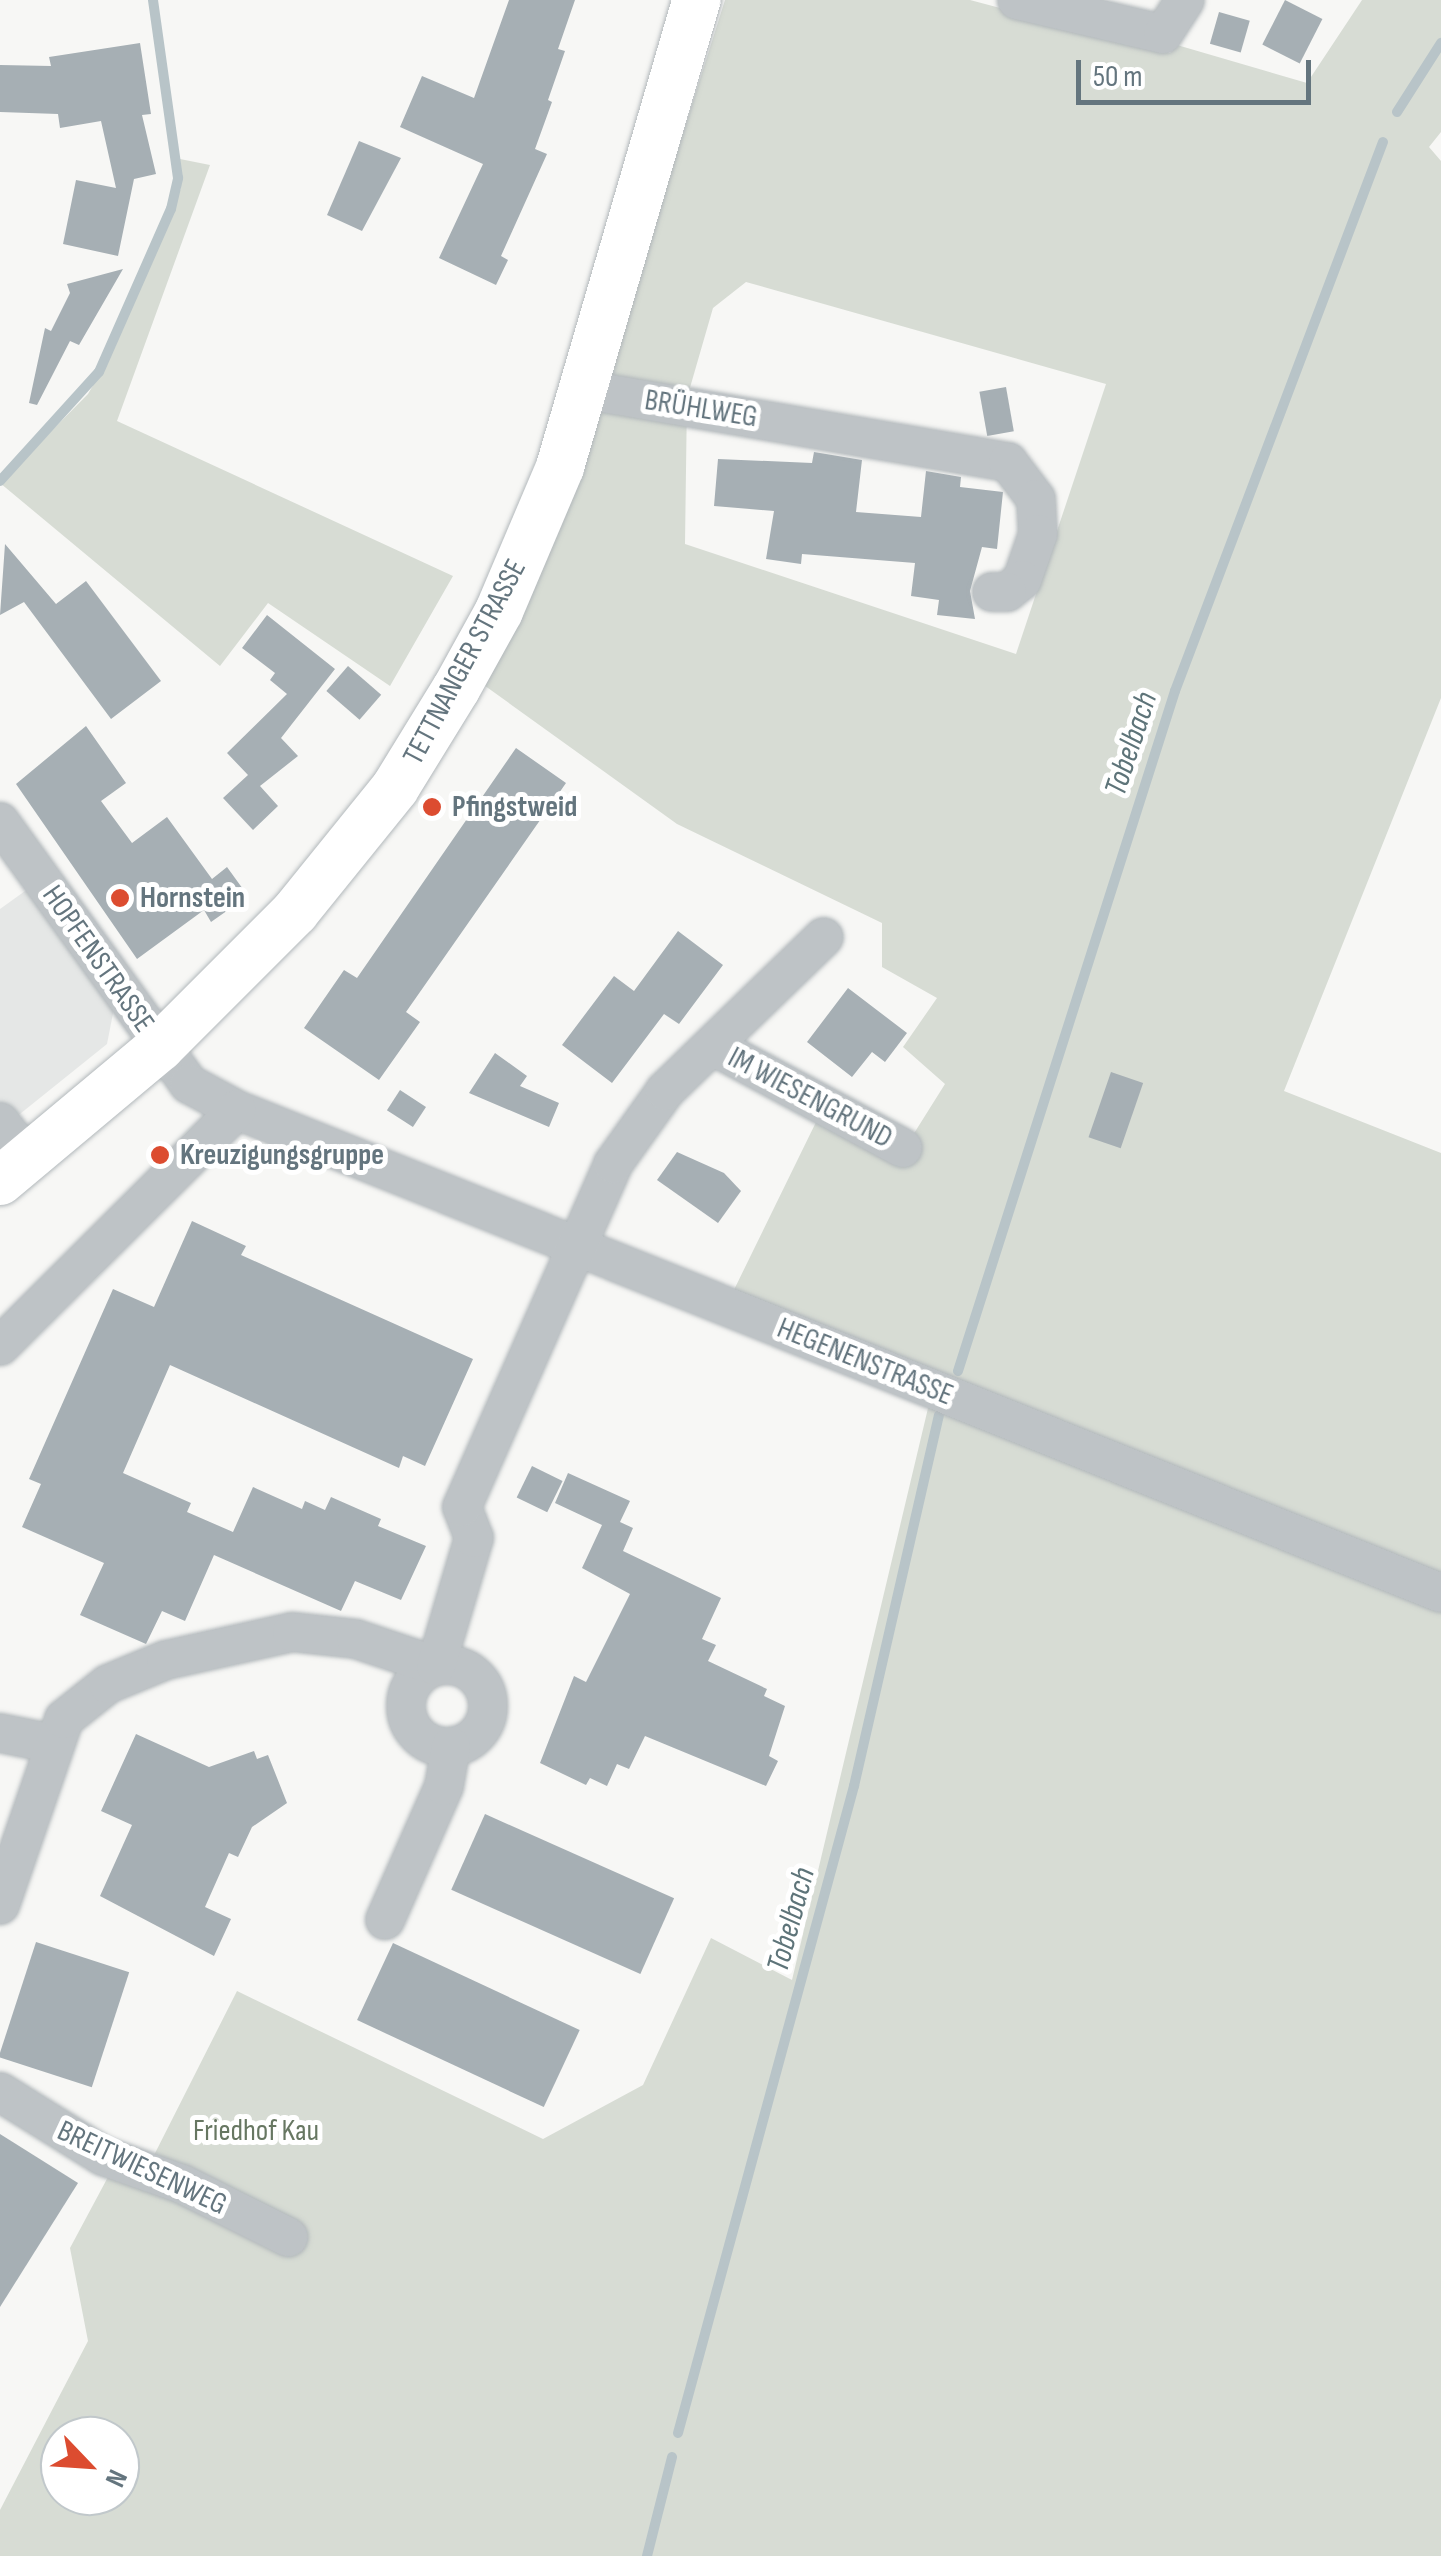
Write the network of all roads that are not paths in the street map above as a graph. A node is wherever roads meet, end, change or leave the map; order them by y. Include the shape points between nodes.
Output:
1 (698, 0) edge
2 (1017, 0) edge
3 (1185, 0) edge
4 (586, 390) junction
5 (992, 592) dead end
6 (0, 822) edge
7 (824, 937) dead end
8 (160, 1047) junction
9 (716, 1048) junction
10 (238, 1110) junction
11 (0, 1122) edge
12 (903, 1148) dead end
13 (15, 1171) edge
14 (576, 1250) junction
15 (0, 1346) edge
16 (1441, 1593) edge
17 (436, 1666) junction
18 (0, 1733) edge
19 (54, 1744) junction
20 (451, 1746) junction
21 (0, 1905) edge
22 (385, 1920) dead end
23 (0, 2092) edge
24 (288, 2237) dead end

1 - 4 main road, TETTNANGER STRASSE
2 - 3 street via 1162,34
4 - 5 street, BRÜHLWEG via 1008,462 1036,499 1038,534 1022,580 1007,592
4 - 8 main road, TETTNANGER STRASSE via 499,611 403,775 295,912
6 - 8 street, HOPFENSTRASSE
7 - 9 street, IM WIESENGRUND
8 - 10 street, HEGENENSTRASSE via 189,1084
8 - 13 main road, TETTNANGER STRASSE
9 - 12 street, IM WIESENGRUND
9 - 14 street, IM WIESENGRUND via 665,1091 613,1164
10 - 14 street, HEGENENSTRASSE
10 - 15 street
11 - 13 street
14 - 16 street, HEGENENSTRASSE
14 - 17 street via 462,1507 474,1538
17 - 19 street via 356,1639 292,1632 250,1637 108,1684 64,1719
17 - 20 street via 416,1680 407,1709 421,1737
17 - 20 street via 474,1675 488,1702 478,1732
18 - 19 street
19 - 21 street
20 - 22 street via 444,1786
23 - 24 street, BREITWIESENWEG via 103,2156 182,2184

